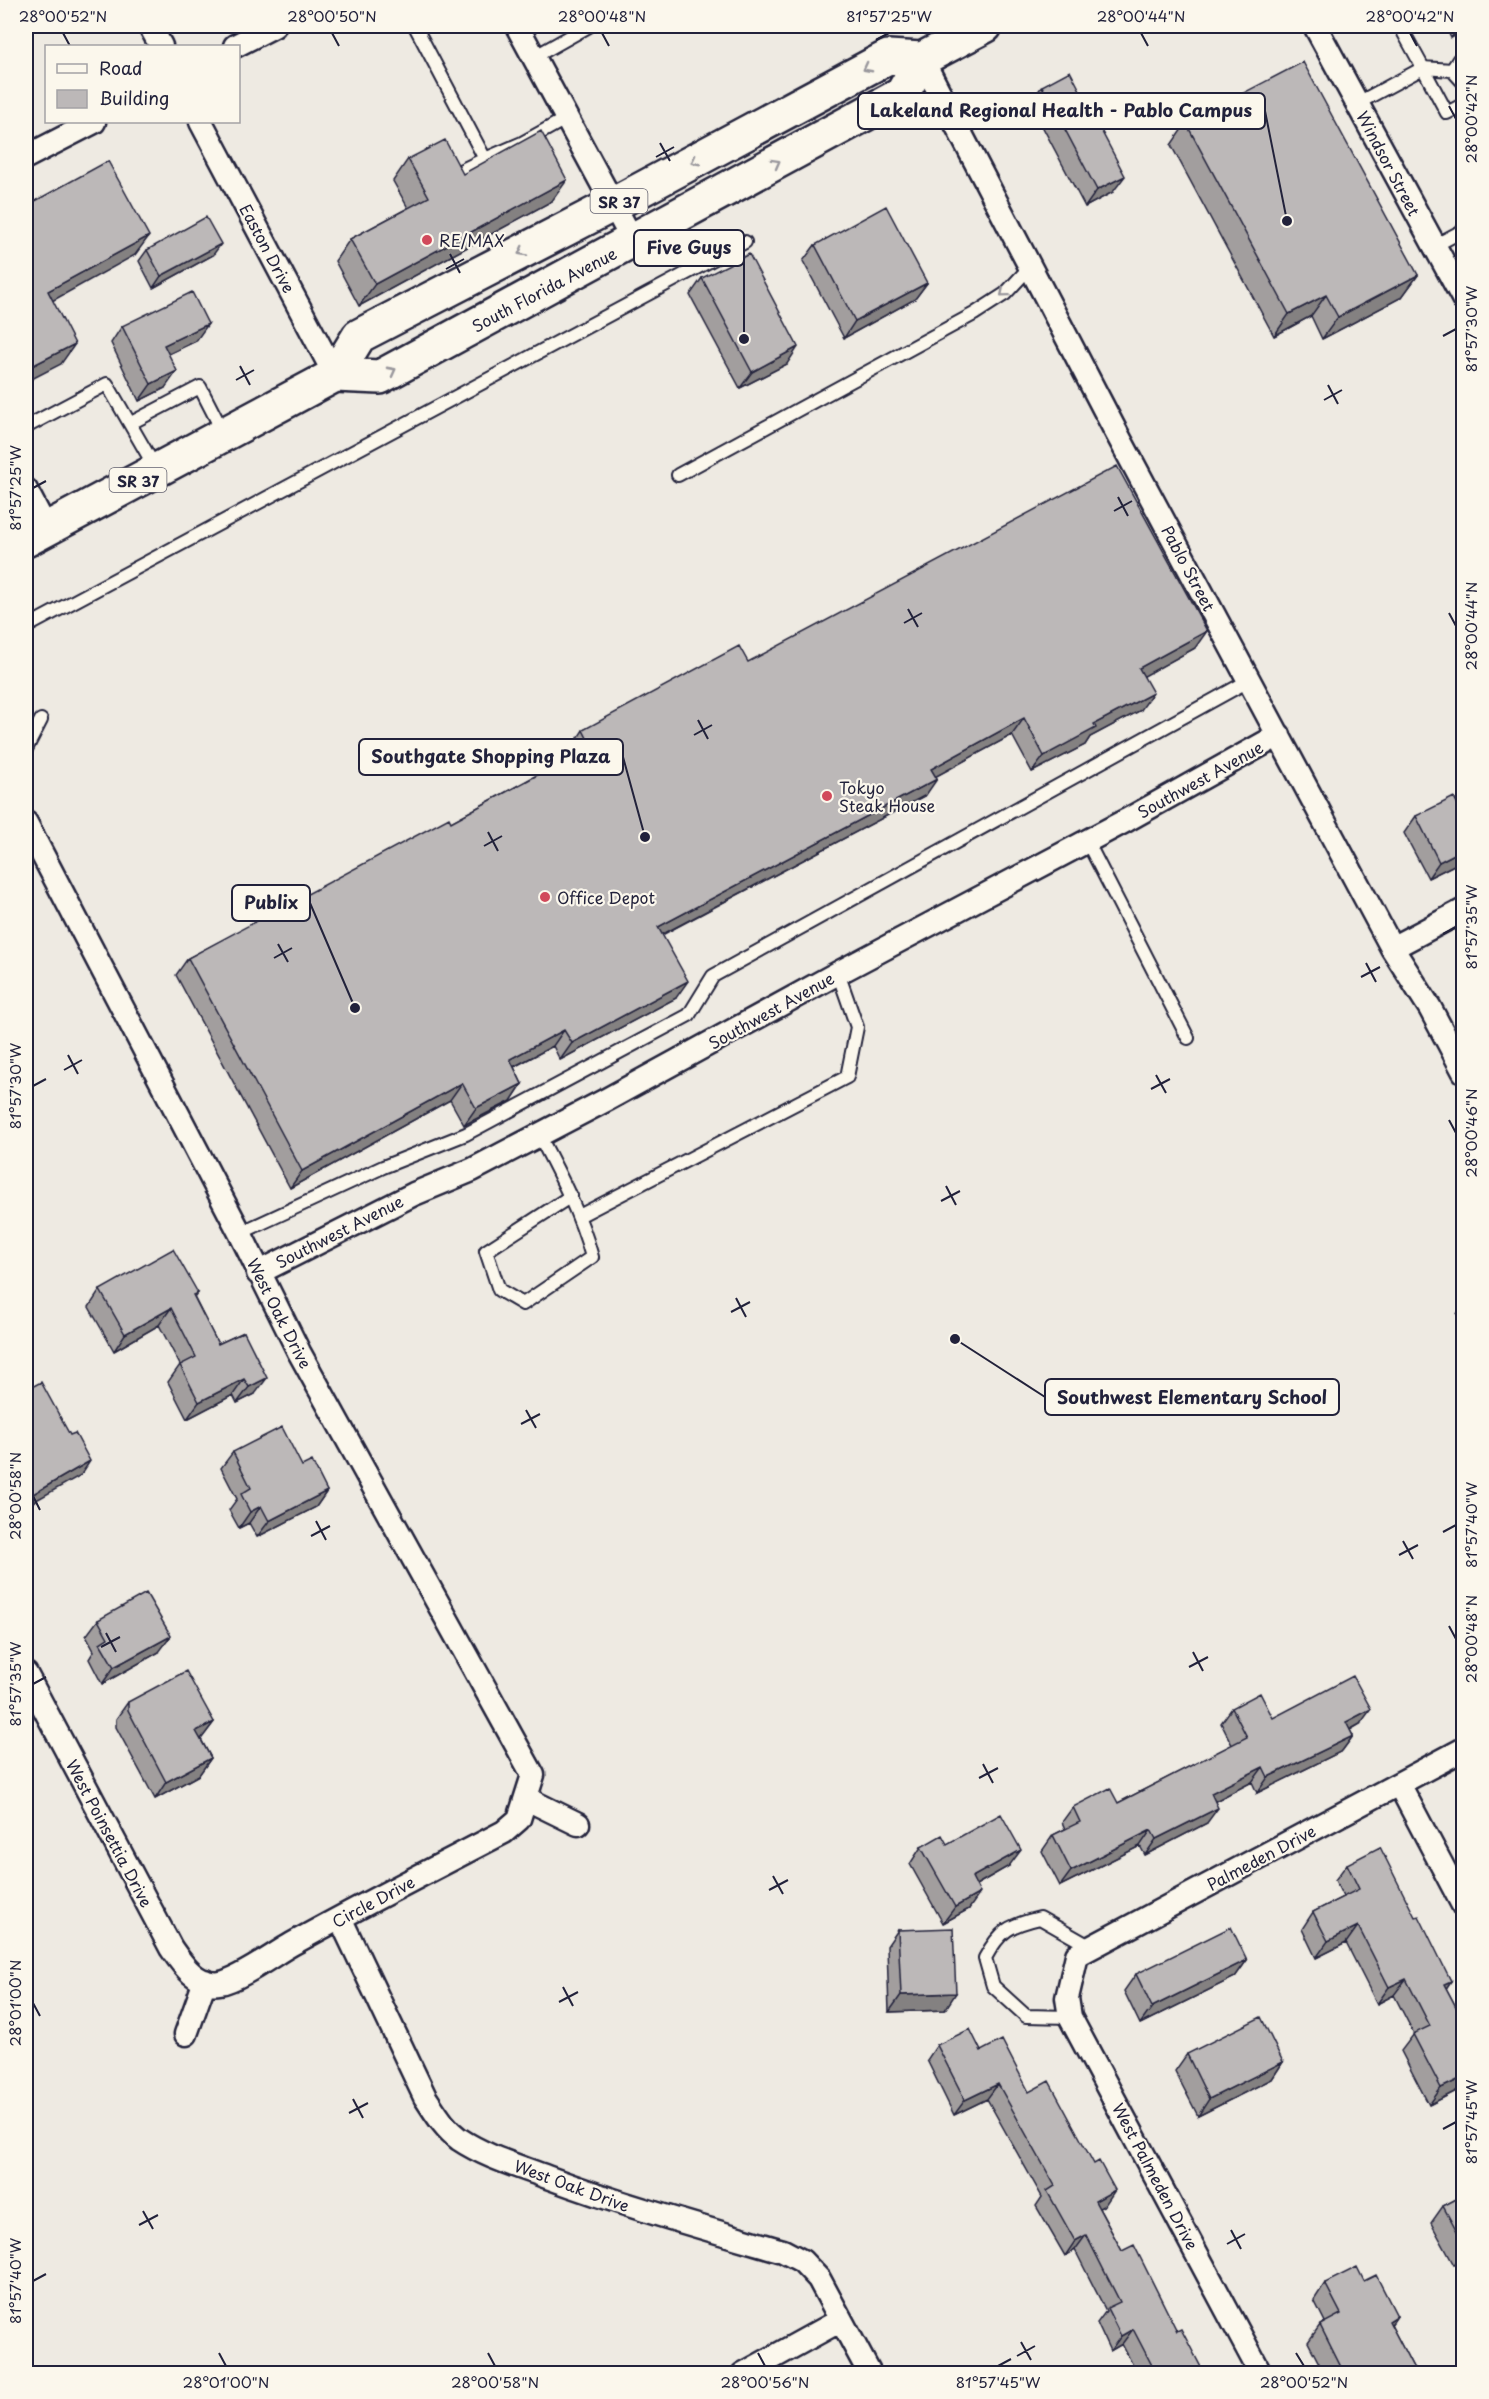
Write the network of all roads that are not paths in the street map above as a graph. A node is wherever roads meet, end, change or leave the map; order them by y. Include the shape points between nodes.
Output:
1 (150, 26) edge
2 (274, 26) edge
3 (416, 26) edge
4 (517, 26) edge
5 (589, 26) edge
6 (985, 26) edge
7 (1315, 26) edge
8 (1400, 26) edge
9 (160, 45) edge
10 (237, 45) edge
11 (1464, 56) edge
12 (534, 57) junction
13 (922, 59) junction
14 (1423, 69) junction
15 (1452, 70) junction
16 (1464, 83) edge
17 (1358, 104) junction
18 (1464, 104) edge
19 (567, 118) junction
20 (92, 123) edge
21 (202, 123) edge
22 (26, 157) edge
23 (485, 159) junction
24 (454, 174) edge
25 (614, 204) junction
26 (1464, 231) edge
27 (633, 241) junction
28 (746, 242) dead end
29 (1434, 246) junction
30 (1030, 267) junction
31 (1464, 300) edge
32 (335, 375) junction
33 (131, 423) junction
34 (26, 427) edge
35 (224, 434) junction
36 (157, 470) junction
37 (678, 475) dead end
38 (26, 490) edge
39 (36, 534) edge
40 (26, 627) edge
41 (1250, 680) junction
42 (40, 720) dead end
43 (1279, 735) junction
44 (26, 748) edge
45 (26, 823) edge
46 (1087, 841) junction
47 (1464, 910) edge
48 (1392, 948) junction
49 (838, 973) junction
50 (1188, 1038) dead end
51 (1464, 1072) edge
52 (539, 1135) junction
53 (571, 1196) junction
54 (579, 1216) junction
55 (240, 1233) junction
56 (258, 1273) junction
57 (26, 1674) edge
58 (1464, 1749) edge
59 (1399, 1784) junction
60 (527, 1799) junction
61 (578, 1824) dead end
62 (1464, 1907) edge
63 (340, 1918) junction
64 (1091, 1947) junction
65 (1071, 1975) joint
66 (206, 1981) junction
67 (1070, 2017) junction
68 (186, 2034) dead end
69 (841, 2320) junction
70 (743, 2373) edge
71 (870, 2373) edge
72 (1261, 2373) edge

1 - 9 street
2 - 10 street
3 - 23 lane
4 - 12 street
5 - 12 lane
6 - 13 main road
7 - 17 street, Windsor Street
8 - 14 lane
11 - 15 lane
12 - 19 street
13 -> 25 main road, SR 37 via 888,57
27 -> 13 main road, South Florida Avenue / SR 37 via 902,94
13 - 30 street, Pablo Street
14 - 15 lane
14 - 17 lane
14 - 18 lane via 1447,113
15 - 16 lane
17 - 29 street, Windsor Street
19 - 23 lane
19 - 25 street
20 - 22 street
21 - 32 street, Easton Drive
23 - 24 lane
25 - 27 street
25 -> 32 main road, SR 37 via 359,336
26 - 29 lane
32 -> 27 main road, South Florida Avenue / SR 37 via 380,377
28 - 40 lane
29 - 31 street, Windsor Street
30 -> 37 lane via 1005,294 974,314
30 - 41 street, Pablo Street
32 - 35 main road, SR 37
33 - 34 lane via 107,384
33 - 35 lane via 200,387
33 - 36 lane
35 - 36 main road, SR 37
36 - 39 main road, SR 37
38 - 39 street
41 - 43 street, Pablo Street
41 - 55 lane via 713,976 689,1015 466,1134 383,1167
42 - 44 lane
43 - 46 street, Southwest Avenue
43 - 48 street, Pablo Street
45 - 55 street, West Oak Drive
46 - 49 street, Southwest Avenue
46 - 50 lane
47 - 48 street
48 - 51 street, Pablo Street
49 - 52 street, Southwest Avenue
49 - 54 lane via 857,1027 847,1077
52 - 53 lane
52 - 56 street, Southwest Avenue
53 - 54 lane
53 - 54 lane via 486,1251 499,1290 523,1304 592,1257
55 - 56 street, West Oak Drive
56 - 60 street, West Oak Drive via 518,1744 533,1775
57 - 66 street, West Poinsettia Drive via 171,1948 185,1969
58 - 59 street, Palmeden Drive
59 - 62 street
59 - 64 street, Palmeden Drive
60 - 61 street
60 - 63 street, Circle Drive via 519,1819 504,1832
63 - 66 street, Circle Drive via 239,1975 219,1984
63 - 69 street, West Oak Drive via 425,2097 458,2138 482,2152 593,2194 783,2251 802,2261 819,2279
64 - 65 street, Palmeden Drive via 1077,1955
64 - 67 lane via 1040,1918 1014,1924 995,1939 985,1958 993,1986 1026,2016
65 - 67 street, West Palmeden Drive via 1067,1998
66 - 68 street
67 - 72 street, West Palmeden Drive
69 - 70 street
69 - 71 street, West Oak Drive

